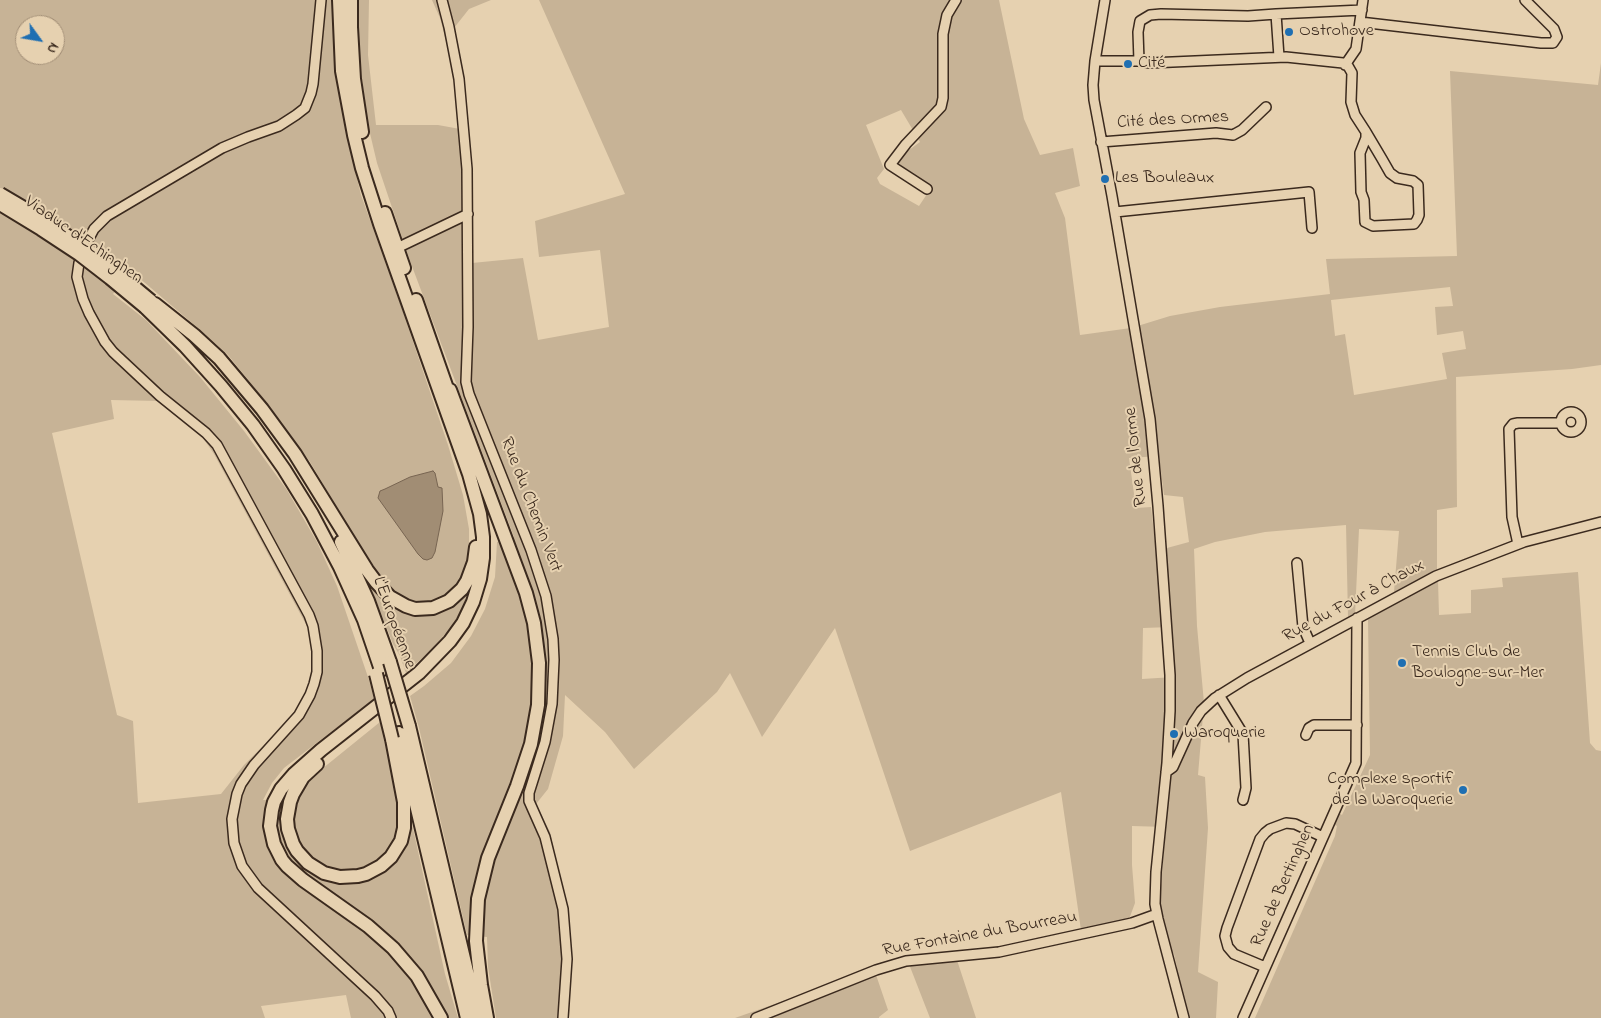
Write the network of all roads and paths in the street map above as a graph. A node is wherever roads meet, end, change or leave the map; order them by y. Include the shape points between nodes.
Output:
1 (321, 0) edge
2 (339, 0) edge
3 (351, 0) edge
4 (442, 0) edge
5 (956, 0) edge
6 (1105, 0) edge
7 (1363, 0) edge
8 (1525, 0) edge
9 (1362, 10) junction
10 (1276, 14) junction
11 (1360, 22) junction
12 (1279, 57) junction
13 (1139, 60) junction
14 (1095, 61) junction
15 (1346, 65) junction
16 (1266, 107) dead end
17 (1366, 132) junction
18 (1101, 142) junction
19 (927, 189) dead end
20 (0, 194) edge
21 (0, 204) edge
22 (1115, 212) junction
23 (468, 214) junction
24 (1312, 228) dead end
25 (397, 248) junction
26 (150, 304) junction
27 (440, 367) junction
28 (441, 396) junction
29 (1561, 422) dead end
30 (1601, 522) edge
31 (1518, 544) junction
32 (1297, 563) dead end
33 (1357, 618) junction
34 (1310, 643) junction
35 (383, 669) junction
36 (1219, 695) junction
37 (1357, 725) junction
38 (400, 732) junction
39 (1306, 735) dead end
40 (1166, 772) junction
41 (1243, 800) dead end
42 (1323, 837) junction
43 (1157, 914) junction
44 (1265, 967) junction
45 (391, 1018) edge
46 (441, 1018) edge
47 (466, 1018) edge
48 (478, 1018) edge
49 (487, 1018) edge
50 (563, 1018) edge
51 (756, 1018) edge
52 (1184, 1018) edge
53 (1243, 1018) edge

1 - 45 street via 313,84 304,108 279,126 222,148 107,216 84,246 77,277 88,313 113,352 217,445 309,615 318,651 314,684 299,715 241,784 232,818 234,843 242,866 258,888 375,996
2 - 28 highway via 342,71 354,135 380,224
3 - 25 highway via 354,79 363,134 370,167
4 - 23 street, Rue du Chemin Vert via 459,79
5 - 19 street via 947,15 943,34 944,98 941,107 890,165
6 - 14 street, Rue de l'Orme
7 - 9 street
8 - 11 street via 1554,29 1557,37 1553,43
9 - 10 street
9 - 11 street
10 - 12 street
10 - 13 street via 1154,14 1143,18 1139,25
11 - 15 street via 1355,52
12 - 13 street via 1150,63
12 - 15 street
13 - 14 street
14 - 18 street, Rue de l'Orme via 1094,100
15 - 17 street via 1352,73 1352,106
16 - 18 street, Cité des Ormes via 1233,135 1216,133
17 - 17 street via 1360,153 1365,222 1373,226 1414,224 1419,215 1418,185 1392,176
18 - 22 street, Rue de l'Orme
20 - 26 highway, bridge via 81,245 115,270
21 - 26 highway, Viaduc d'Echinghen, bridge via 41,228
22 - 24 street via 1309,192
22 - 40 street, Rue de l'Orme via 1152,433 1170,682
23 - 25 street
23 - 50 street, Rue du Chemin Vert via 466,382 534,558 546,596 553,639 554,682 549,720 529,801 545,837 563,909 567,954
25 - 27 highway
26 - 28 highway via 194,335 232,373 295,454 376,582 397,602 415,609 433,608 456,596 467,581 474,562 476,540 470,503
26 - 35 highway via 242,411 289,476 330,546 359,622
26 - 35 highway, L'Européenne via 191,338 227,375 289,456 322,508 371,609
27 - 38 highway via 488,515 490,552 487,583 472,621 450,653 319,762 298,785 290,802 288,829 297,851 316,869 340,877 366,874 387,861 398,847 405,810
27 - 49 highway via 522,581 534,623 539,663 538,705 531,744 488,858 478,899 476,942
28 - 46 highway via 480,514 483,558 473,602 457,632 433,660 321,750 287,782 274,802 270,826 282,860 303,880 390,944 417,976
29 - 31 street via 1518,423 1509,429 1512,517
30 - 31 street, Rue du Four à Chaux
31 - 33 street, Rue du Four à Chaux via 1430,579
32 - 34 street via 1303,627
33 - 34 street, Rue du Four à Chaux
33 - 37 street, Rue de Bertinghen
34 - 36 street, Rue du Four à Chaux
35 - 38 highway, L'Européenne, bridge
35 - 38 highway, bridge
36 - 40 street, Rue du Four à Chaux via 1196,716 1177,760
36 - 41 street via 1243,734 1246,788
37 - 39 street via 1314,725
37 - 42 street, Rue de Bertinghen via 1356,763
38 - 47 highway, L'Européenne
38 - 48 highway, L'Européenne
40 - 43 street, Rue de l'Orme via 1156,882
42 - 44 street, Rue de Bertinghen
42 - 44 street via 1286,823 1270,829 1260,839 1225,936 1234,954
43 - 51 street, Rue Fontaine du Bourreau via 1132,923 995,952 906,961
43 - 52 street, Rue de l'Orme
44 - 53 street, Rue de Bertinghen

